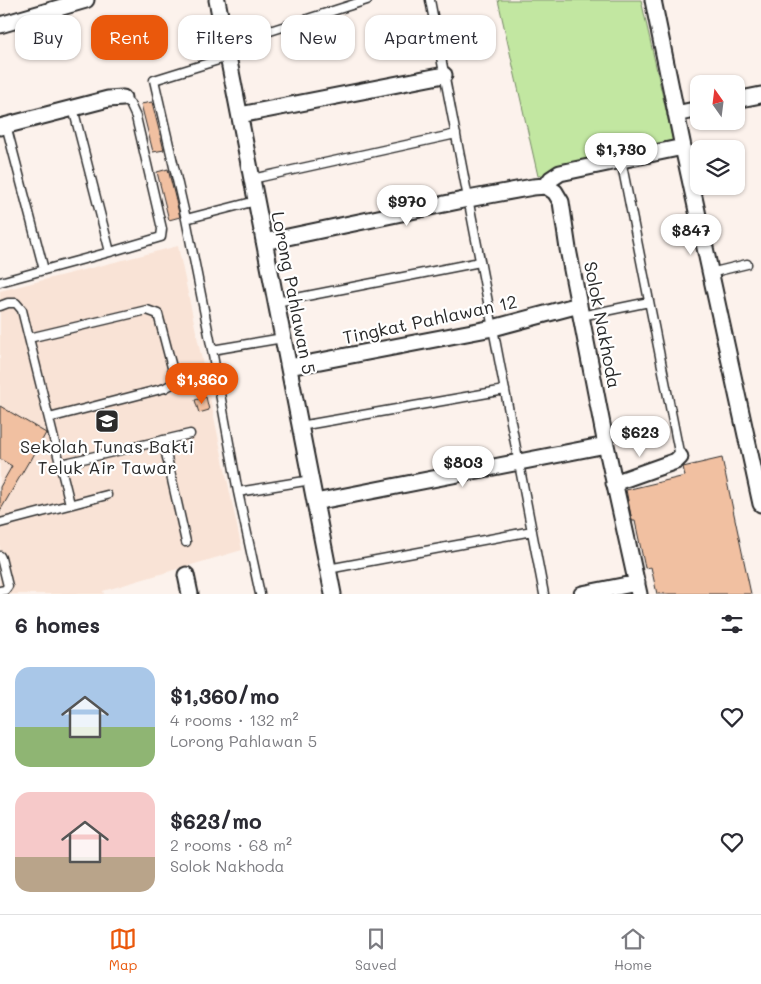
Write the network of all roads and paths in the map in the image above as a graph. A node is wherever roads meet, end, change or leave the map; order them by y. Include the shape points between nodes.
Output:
1 (86, 0) edge
2 (217, 0) edge
3 (367, 0) edge
4 (430, 0) edge
5 (653, 0) edge
6 (220, 15) edge
7 (0, 25) edge
8 (271, 35) edge
9 (204, 60) edge
10 (229, 60) edge
11 (444, 75) junction
12 (761, 95) edge
13 (122, 98) joint
14 (745, 98) edge
15 (72, 108) junction
16 (690, 111) edge
17 (676, 114) junction
18 (240, 115) junction
19 (3, 126) edge
20 (456, 134) junction
21 (683, 146) junction
22 (621, 160) junction
23 (252, 179) junction
24 (546, 186) junction
25 (468, 199) junction
26 (256, 201) junction
27 (186, 219) junction
28 (264, 242) junction
29 (110, 252) junction
30 (480, 262) junction
31 (747, 264) dead end
32 (44, 270) junction
33 (710, 273) junction
34 (0, 282) edge
35 (276, 302) junction
36 (649, 302) junction
37 (0, 306) edge
38 (580, 311) junction
39 (493, 328) junction
40 (29, 338) junction
41 (283, 338) junction
42 (212, 350) junction
43 (289, 367) junction
44 (505, 390) junction
45 (49, 418) junction
46 (300, 426) junction
47 (190, 434) dead end
48 (163, 440) junction
49 (606, 444) junction
50 (680, 457) joint
51 (519, 462) junction
52 (61, 464) junction
53 (310, 480) junction
54 (614, 483) junction
55 (238, 492) junction
56 (107, 495) dead end
57 (315, 502) junction
58 (70, 504) junction
59 (761, 504) edge
60 (0, 523) edge
61 (532, 531) junction
62 (186, 542) dead end
63 (0, 556) edge
64 (328, 569) junction
65 (186, 576) dead end
66 (638, 589) edge
67 (0, 591) edge
68 (190, 594) edge
69 (260, 594) edge
70 (333, 594) edge
71 (544, 594) edge
72 (582, 594) edge

1 - 7 street
2 - 6 street, Lorong Pahlawan 5
3 - 8 lane
4 - 11 lane
5 - 17 street
9 - 27 lane via 154,80
10 - 18 street, Lorong Pahlawan 5
11 - 18 street
11 - 20 lane
12 - 14 street
13 - 15 street
13 - 29 lane via 130,104 136,117 162,230 161,237
15 - 19 street
15 - 29 lane
16 - 17 street
17 - 21 street
18 - 23 street, Lorong Pahlawan 5
19 - 32 lane
20 - 23 lane
20 - 25 lane
21 - 22 street
21 - 33 street
22 - 24 street via 560,173
22 - 36 lane
23 - 26 street, Lorong Pahlawan 5
24 - 25 street
24 - 38 street, Solok Nakhoda via 561,202
25 - 28 street
25 - 30 lane
26 - 27 lane
26 - 28 street, Lorong Pahlawan 5
27 - 42 lane
28 - 35 street, Lorong Pahlawan 5
29 - 32 lane
30 - 35 lane
30 - 39 lane
31 - 33 lane
32 - 34 lane
33 - 59 street
35 - 41 street, Lorong Pahlawan 5
36 - 38 lane
36 - 50 lane
37 - 40 lane via 16,303 22,310
38 - 39 street, Tingkat Pahlawan 12
38 - 49 street, Solok Nakhoda
39 - 43 street, Tingkat Pahlawan 12
39 - 44 lane
40 - 45 lane
40 - 45 lane via 147,310 158,314 174,375 172,384 165,388
41 - 42 lane
41 - 43 street, Lorong Pahlawan 5
42 - 55 lane
43 - 46 street, Lorong Pahlawan 5
44 - 46 lane
44 - 51 lane
45 - 52 lane
46 - 53 street, Lorong Pahlawan 5
47 - 48 lane
48 - 52 lane
48 - 62 lane
49 - 51 street
49 - 54 street, Solok Nakhoda
50 - 54 street
51 - 57 street
51 - 61 lane
52 - 58 lane
53 - 55 lane
53 - 57 street, Lorong Pahlawan 5
54 - 66 street, Solok Nakhoda
55 - 69 lane
56 - 58 lane
57 - 64 street, Lorong Pahlawan 5
58 - 60 lane
61 - 64 lane
61 - 71 lane
63 - 67 lane via 8,586
64 - 70 street, Lorong Pahlawan 5
65 - 68 street
66 - 72 street

